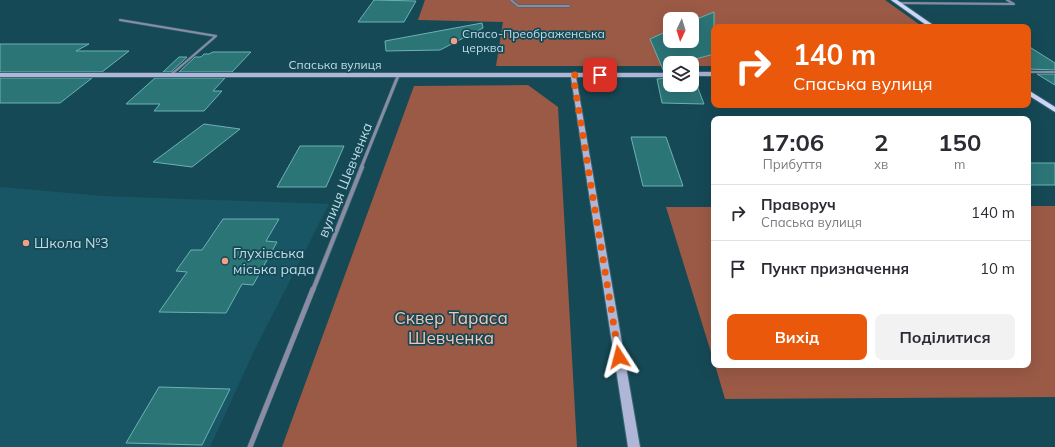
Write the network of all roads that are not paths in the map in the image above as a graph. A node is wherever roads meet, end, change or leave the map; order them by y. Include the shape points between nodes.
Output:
1 (511, 0) edge
2 (940, 0) edge
3 (1007, 0) edge
4 (896, 1) edge
5 (944, 3) junction
6 (569, 6) dead end
7 (120, 20) dead end
8 (929, 24) edge
9 (1031, 72) edge
10 (1055, 72) edge
11 (663, 74) edge
12 (699, 74) edge
13 (711, 74) edge
14 (0, 75) edge
15 (573, 75) junction
16 (170, 76) junction
17 (398, 76) junction
18 (1031, 94) edge
19 (1055, 110) edge
20 (250, 447) edge
21 (634, 447) edge

1 - 6 lane via 518,6
2 - 5 lane
3 - 5 lane via 1014,4
4 - 5 lane
4 - 8 main road
7 - 16 lane via 216,36
9 - 10 lane
11 - 15 street, Спаська вулиця
12 - 13 street
14 - 16 street, Спаська вулиця
15 - 17 street, Спаська вулиця
15 - 21 street
16 - 17 street, Спаська вулиця
17 - 20 street, вулиця Шевченка
18 - 19 main road

